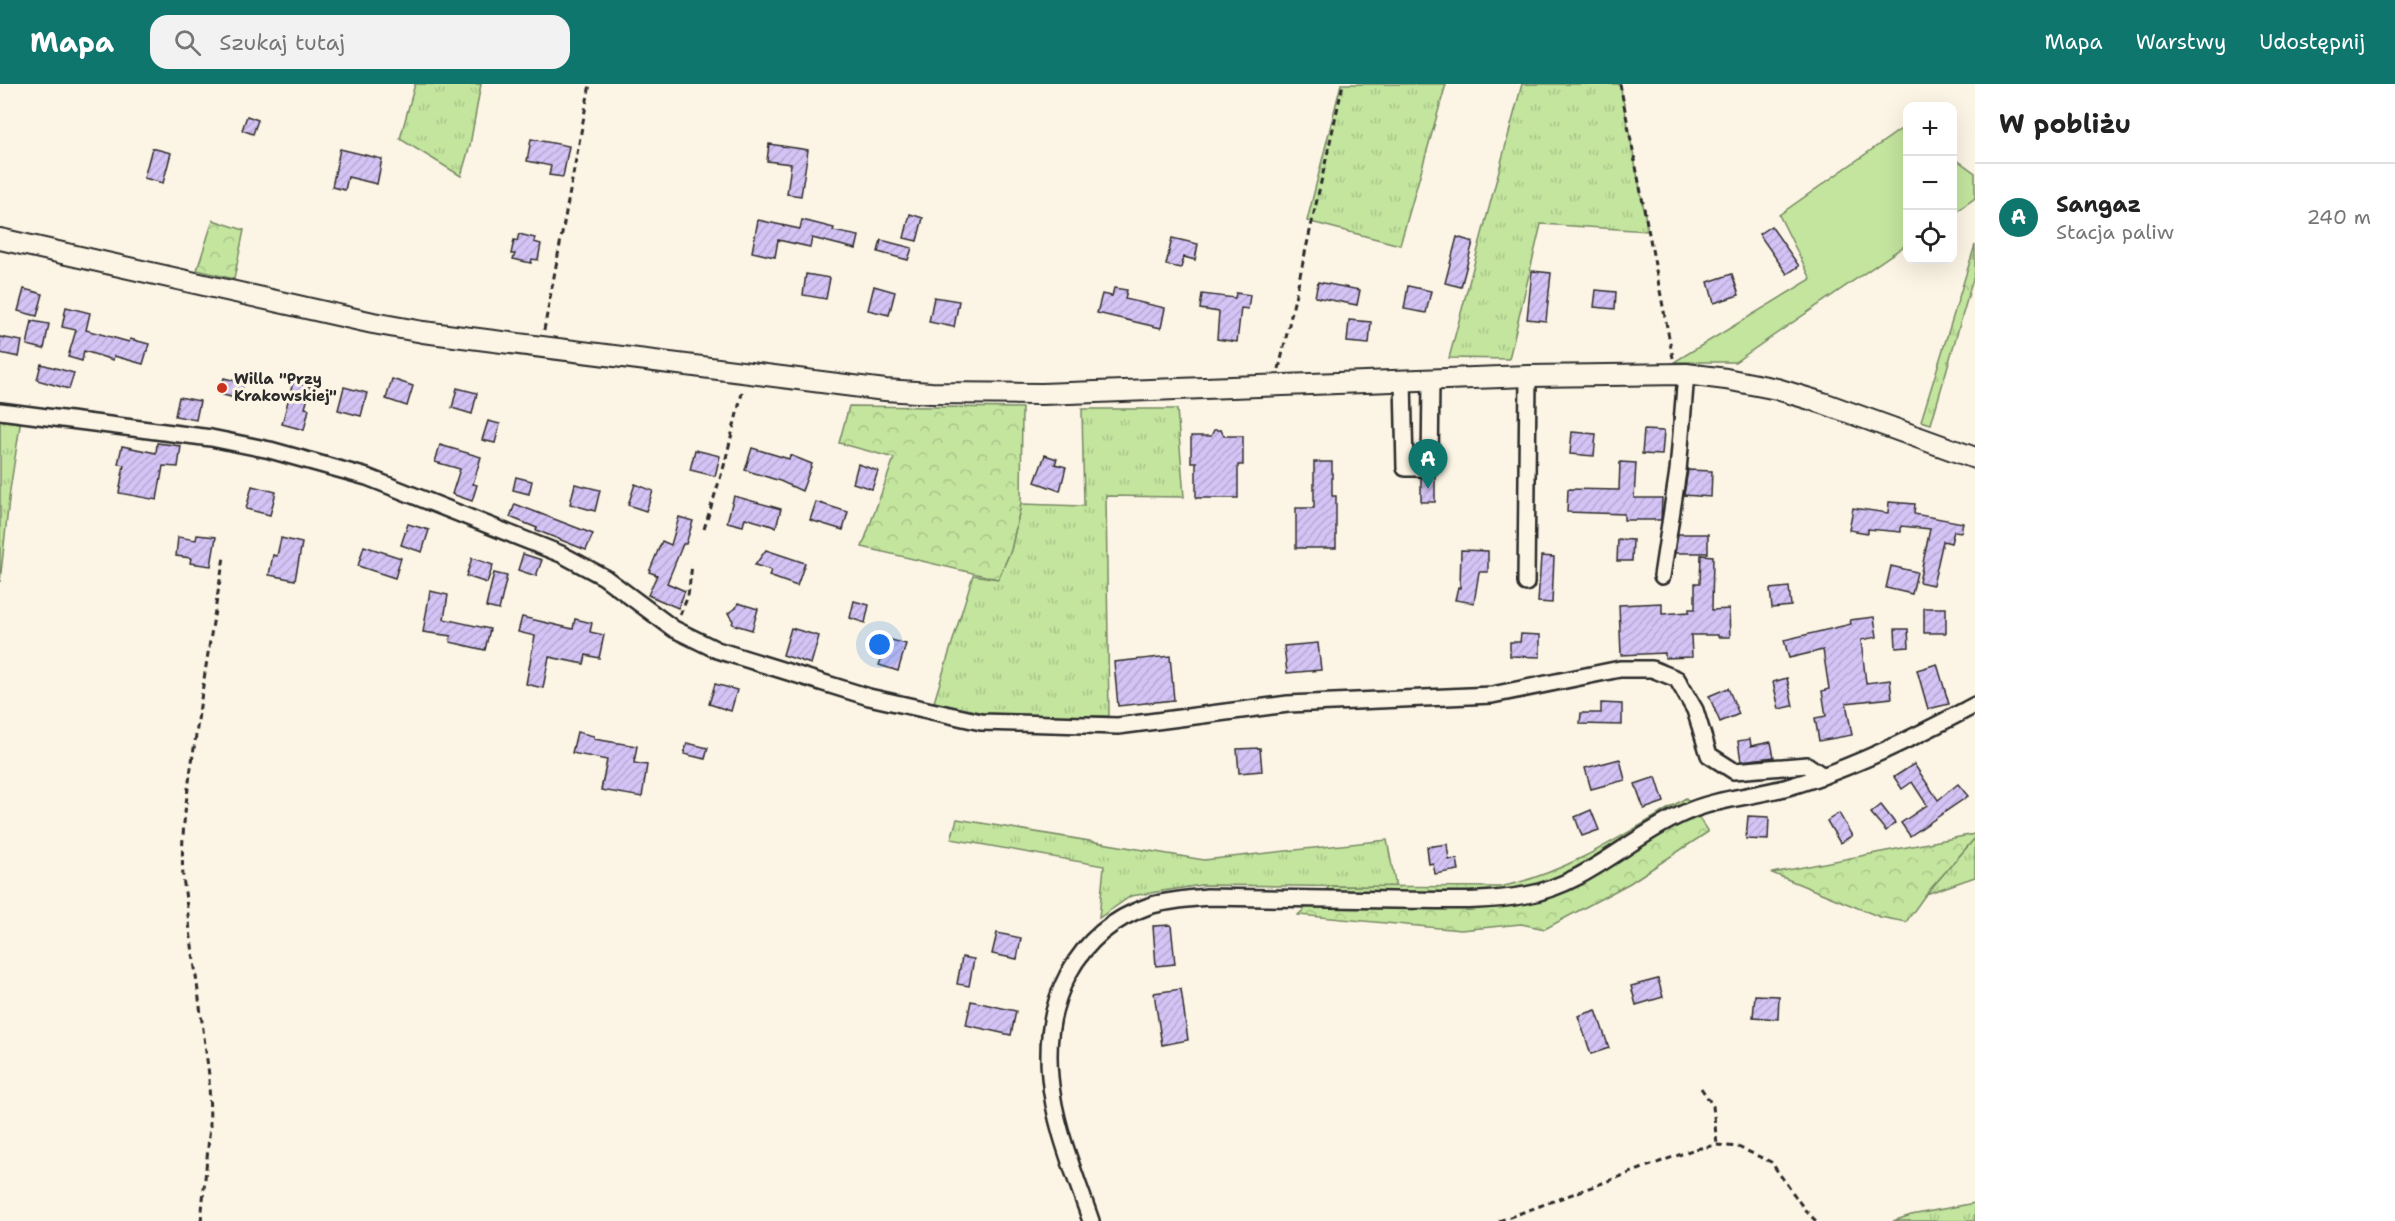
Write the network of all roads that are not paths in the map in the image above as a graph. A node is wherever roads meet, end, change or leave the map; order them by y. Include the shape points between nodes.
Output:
1 (0, 239) edge
2 (1681, 374) junction
3 (1528, 376) junction
4 (1431, 380) junction
5 (1403, 381) junction
6 (0, 411) edge
7 (1975, 458) edge
8 (1662, 576) dead end
9 (1526, 583) dead end
10 (1975, 705) edge
11 (1823, 776) junction
12 (1091, 1221) edge

1 - 5 main road via 373,323 540,348 885,390 1042,394
2 - 3 main road
2 - 7 main road via 1777,389
2 - 8 street via 1678,471
3 - 4 main road
3 - 9 street
4 - 5 main road
4 - 5 street via 1430,468 1405,468
6 - 11 street via 211,438 367,477 569,557 604,577 674,629 717,650 869,697 981,722 1118,726 1287,704 1492,695 1620,669 1652,669 1677,679 1695,710 1708,755 1734,771 1807,765
10 - 11 street
11 - 12 street via 1785,788 1716,801 1682,814 1583,874 1527,895 1464,901 1208,897 1158,904 1127,916 1083,951 1069,969 1053,1012 1049,1045 1054,1103

